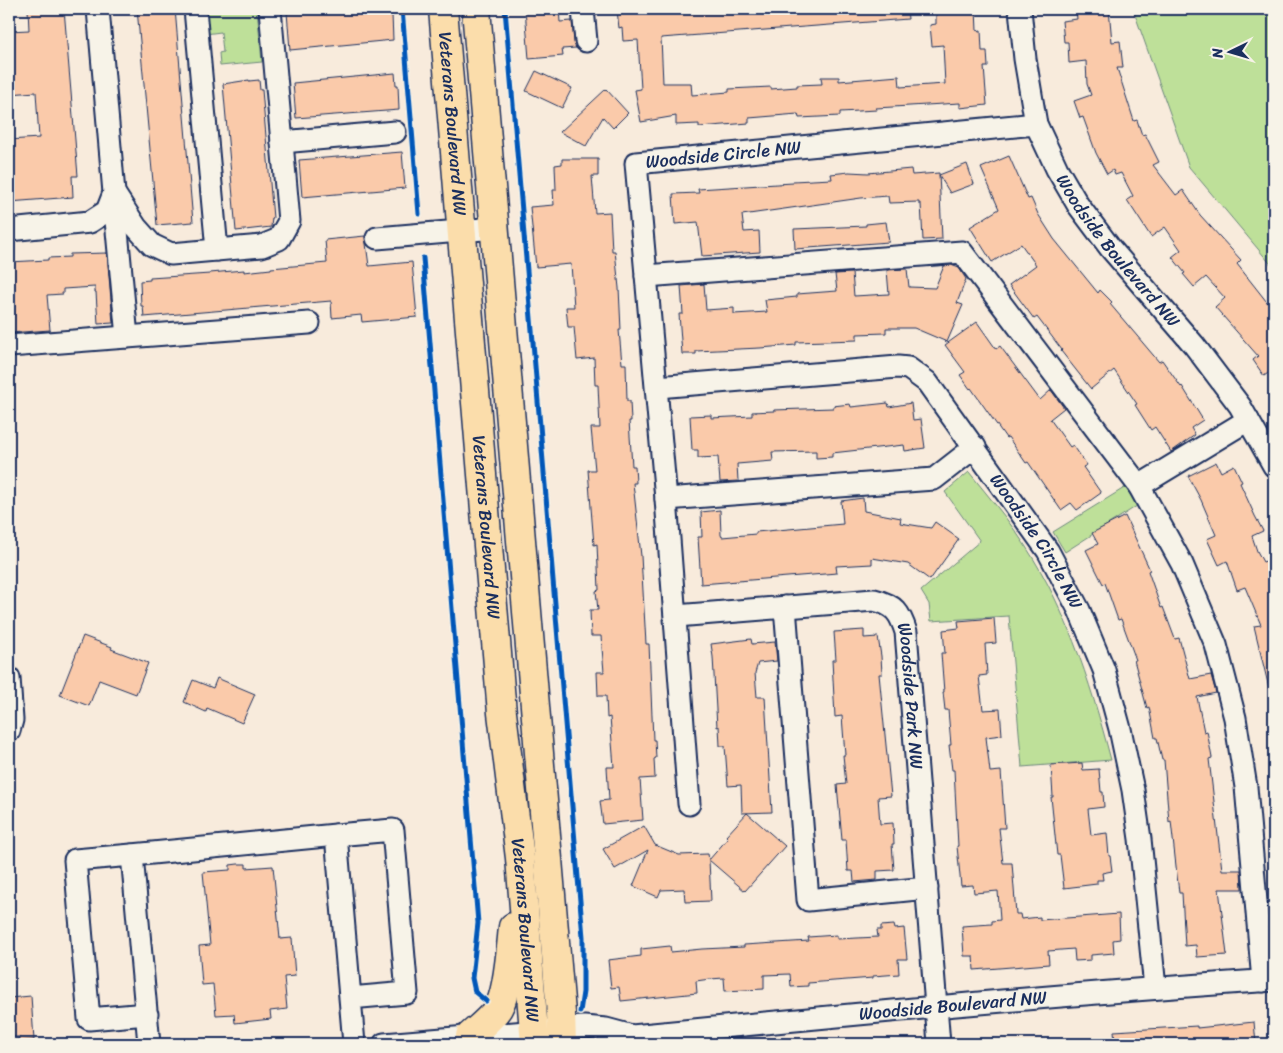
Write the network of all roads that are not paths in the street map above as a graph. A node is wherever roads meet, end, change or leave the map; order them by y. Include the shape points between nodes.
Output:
1 (98, 9) edge
2 (195, 9) edge
3 (270, 9) edge
4 (443, 9) edge
5 (476, 9) edge
6 (583, 9) edge
7 (1020, 9) edge
8 (586, 40) dead end
9 (1036, 124) junction
10 (395, 132) dead end
11 (282, 142) junction
12 (114, 193) junction
13 (495, 228) junction
14 (9, 230) edge
15 (461, 231) junction
16 (377, 238) dead end
17 (217, 250) junction
18 (646, 276) junction
19 (309, 323) dead end
20 (127, 337) junction
21 (9, 346) edge
22 (657, 387) junction
23 (1248, 420) junction
24 (975, 447) junction
25 (1274, 466) edge
26 (1140, 486) junction
27 (666, 499) junction
28 (785, 607) junction
29 (676, 616) junction
30 (9, 678) edge
31 (9, 731) edge
32 (690, 804) dead end
33 (336, 835) junction
34 (132, 855) junction
35 (520, 858) junction
36 (927, 888) junction
37 (1269, 980) edge
38 (1155, 988) junction
39 (350, 998) junction
40 (936, 1006) junction
41 (147, 1014) junction
42 (470, 1036) junction
43 (562, 1036) edge
44 (534, 1038) edge
45 (625, 1040) edge
46 (149, 1044) edge
47 (354, 1044) edge
48 (384, 1044) edge
49 (939, 1044) edge

1 - 12 street
2 - 17 street
3 - 11 street
4 - 15 main road, Veterans Boulevard NW
5 - 13 main road, Veterans Boulevard NW
6 - 8 street
7 - 9 street, Woodside Boulevard NW
9 - 18 street, Woodside Circle NW via 636,163
9 - 23 street, Woodside Boulevard NW via 1078,205 1111,249 1194,345
10 - 11 street
11 - 17 street via 289,221 286,229 279,239 262,246
12 - 14 street via 107,211 90,222
12 - 17 street via 152,245 171,254
12 - 20 street
13 - 15 street
13 - 43 main road, Veterans Boulevard NW
15 - 16 street
15 - 35 main road, Veterans Boulevard NW via 502,713
18 - 22 street, Woodside Circle NW
18 - 26 street via 962,252
19 - 20 street
20 - 21 street
22 - 24 street, Woodside Circle NW via 908,368 928,382
22 - 27 street, Woodside Circle NW
23 - 25 street, Woodside Boulevard NW
23 - 26 street
24 - 27 street via 934,479
24 - 38 street, Woodside Circle NW via 1048,551 1079,610 1104,670 1133,790
26 - 37 street via 1182,564 1212,636 1235,718
27 - 29 street, Woodside Circle NW
28 - 29 street, Woodside Park NW
28 - 36 street, Woodside Park NW via 874,600 894,608 902,618 906,632
28 - 36 street via 808,900
29 - 32 street, Woodside Circle NW
30 - 31 street via 12,720
33 - 34 street
33 - 39 street
33 - 39 street via 393,830 407,993
34 - 41 street
34 - 41 street via 75,860 89,1019
35 - 42 main road via 509,964 502,994 497,1010
35 - 44 main road, Veterans Boulevard NW
36 - 40 street, Woodside Park NW
37 - 38 street, Woodside Boulevard NW
38 - 40 street, Woodside Boulevard NW
39 - 47 street
40 - 45 street, Woodside Boulevard NW
40 - 49 street, Woodside Park NW
41 - 46 street
42 - 44 street, Woodside Boulevard NW
42 - 48 street, Woodside Boulevard NW
43 - 44 street, Woodside Boulevard NW
43 - 45 street, Woodside Boulevard NW via 584,1027 606,1029

